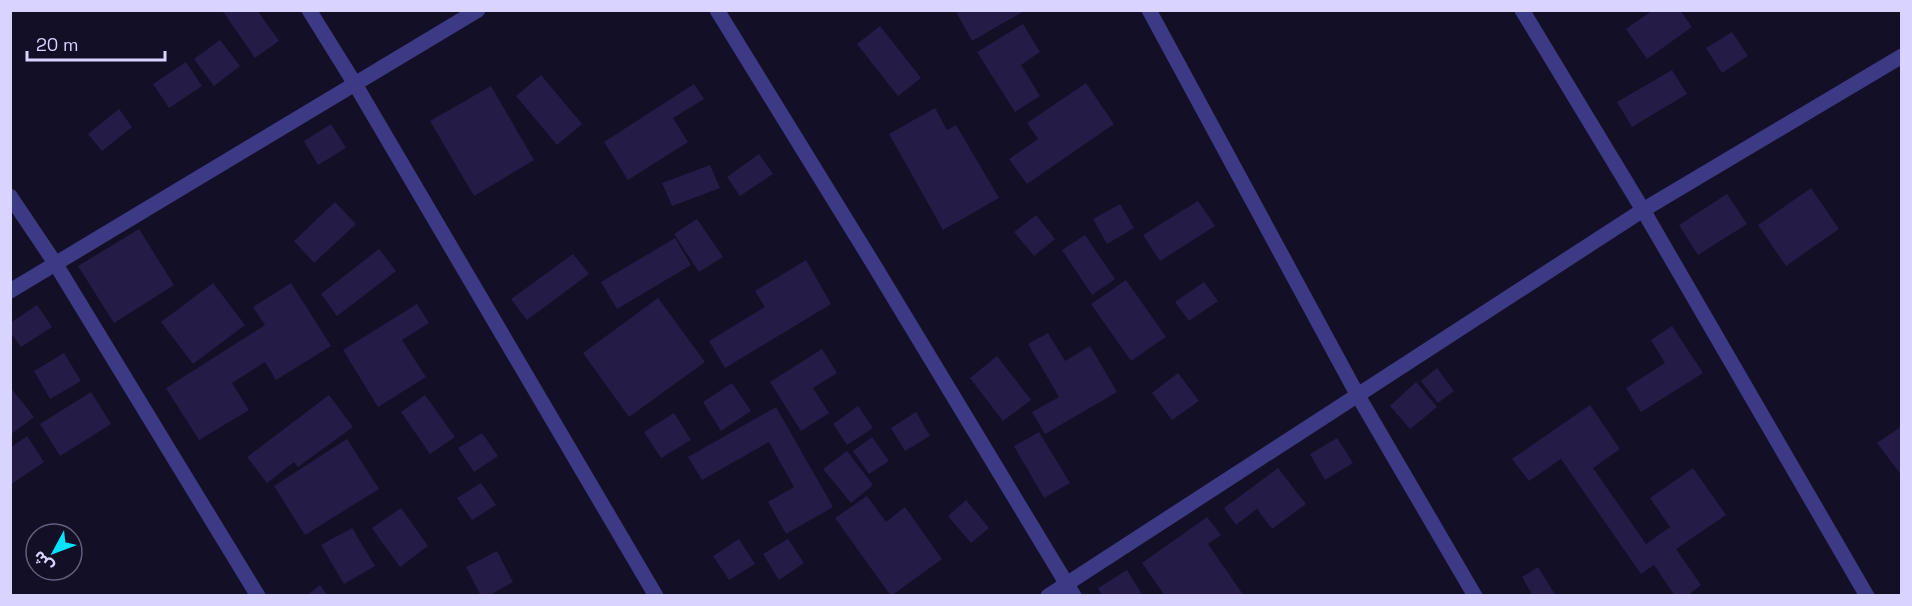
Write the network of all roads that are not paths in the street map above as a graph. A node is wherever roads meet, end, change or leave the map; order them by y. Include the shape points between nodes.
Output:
1 (309, 10) edge
2 (478, 10) edge
3 (717, 10) edge
4 (1149, 10) edge
5 (1522, 10) edge
6 (1902, 56) edge
7 (355, 84) junction
8 (10, 196) edge
9 (1643, 210) junction
10 (55, 263) junction
11 (10, 291) edge
12 (1357, 394) junction
13 (1071, 590) edge
14 (258, 596) edge
15 (656, 596) edge
16 (1048, 596) edge
17 (1475, 596) edge
18 (1867, 596) edge

1 - 7 street
2 - 7 street
3 - 13 street
4 - 12 street
5 - 9 street
6 - 9 street
7 - 10 street
7 - 15 street
8 - 10 street
9 - 12 street
9 - 18 street
10 - 11 street
10 - 14 street
12 - 13 street
12 - 17 street
13 - 16 street

